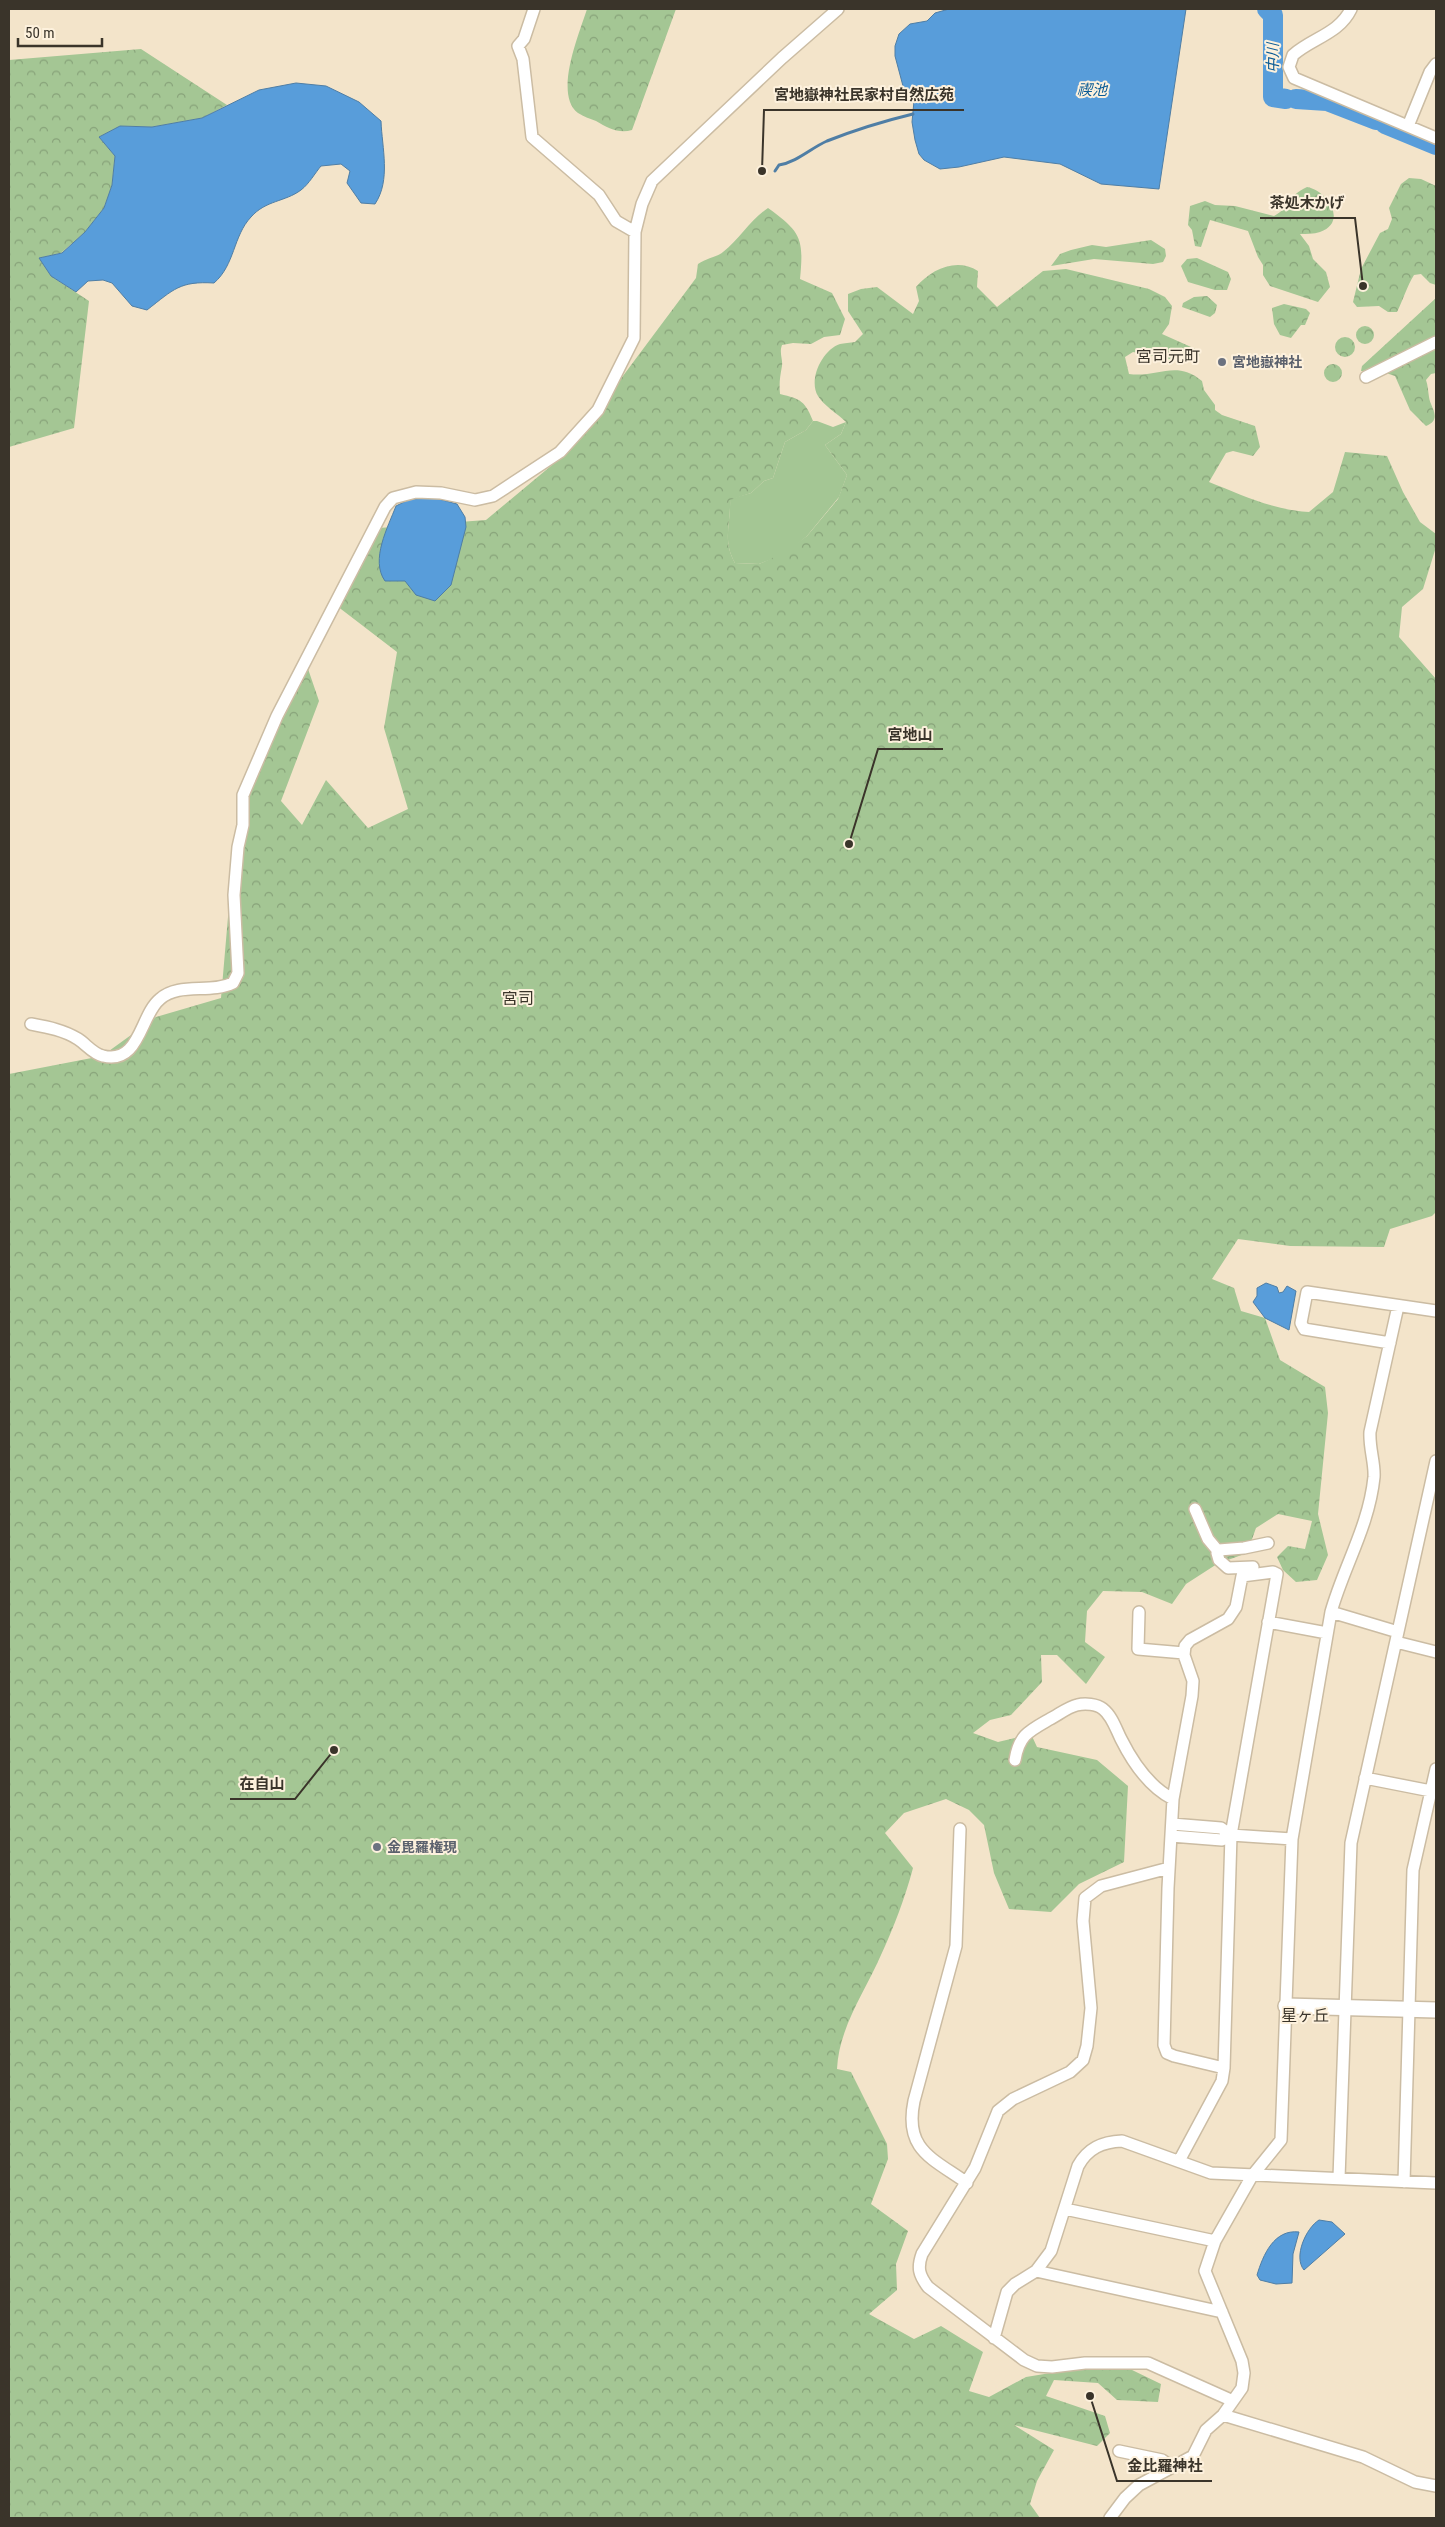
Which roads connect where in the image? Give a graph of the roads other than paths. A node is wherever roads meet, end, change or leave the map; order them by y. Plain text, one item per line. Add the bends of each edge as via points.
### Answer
1 (534, 9) edge
2 (838, 9) edge
3 (1351, 9) edge
4 (1436, 64) edge
5 (1408, 126) junction
6 (1436, 138) edge
7 (635, 232) junction
8 (1436, 342) edge
9 (1366, 377) dead end
10 (31, 1024) dead end
11 (1398, 1306) junction
12 (1436, 1311) edge
13 (1390, 1343) junction
14 (1436, 1461) edge
15 (1195, 1509) dead end
16 (1268, 1543) dead end
17 (1218, 1551) junction
18 (1273, 1572) junction
19 (1139, 1612) dead end
20 (1330, 1612) junction
21 (1268, 1622) junction
22 (1327, 1633) junction
23 (1397, 1637) junction
24 (1436, 1652) edge
25 (1184, 1653) junction
26 (1015, 1760) dead end
27 (1436, 1768) edge
28 (1365, 1778) junction
29 (1434, 1791) edge
30 (1173, 1799) junction
31 (1172, 1824) junction
32 (960, 1829) dead end
33 (1231, 1835) junction
34 (1171, 1836) junction
35 (1292, 1839) junction
36 (1169, 1868) junction
37 (1286, 2006) junction
38 (1344, 2007) junction
39 (1410, 2009) junction
40 (1436, 2010) edge
41 (1224, 2068) junction
42 (1179, 2161) junction
43 (1252, 2176) junction
44 (1339, 2178) junction
45 (967, 2182) junction
46 (1404, 2182) junction
47 (1436, 2183) edge
48 (1065, 2209) junction
49 (1215, 2241) junction
50 (1036, 2272) junction
51 (1222, 2312) junction
52 (994, 2338) junction
53 (1233, 2401) junction
54 (1223, 2415) junction
55 (1119, 2451) dead end
56 (1172, 2467) junction
57 (1436, 2486) edge
58 (1110, 2518) edge

1 - 7 street via 524,39 518,46 523,59 532,137 598,195 616,221
2 - 7 street via 652,181
3 - 5 street via 1340,24 1293,55 1290,73 1299,83
4 - 5 street
5 - 6 street
7 - 10 street via 634,338 598,410 577,435 560,452 493,496 475,500 416,492 393,498 385,507 277,716 243,795 243,825 234,895 238,973 233,983 210,990 184,990 161,998 153,1006 131,1048 121,1055 103,1056 70,1034
8 - 9 street
11 - 12 street
11 - 13 street
11 - 13 street via 1307,1292 1301,1323 1304,1329
13 - 20 street via 1370,1432 1374,1476 1365,1522
14 - 23 street
15 - 17 street via 1208,1539
16 - 17 street
17 - 18 street via 1216,1556 1228,1568 1272,1564
18 - 21 street via 1277,1574
18 - 25 street via 1242,1576 1236,1607 1228,1619 1190,1640
19 - 25 street via 1138,1649
20 - 22 street
20 - 23 street
21 - 22 street
21 - 33 street
22 - 35 street
23 - 24 street
23 - 28 street
25 - 30 street via 1193,1681 1192,1696
26 - 30 street via 1018,1744 1025,1735 1075,1705 1094,1706 1103,1709 1112,1719 1132,1760 1151,1783
27 - 29 street
28 - 29 street
28 - 38 street via 1349,1858
29 - 39 street via 1414,1870
30 - 31 street
31 - 33 street via 1221,1828
31 - 34 street
32 - 45 street via 956,1946 914,2101 911,2128 918,2146 926,2154
33 - 34 street via 1222,1840
33 - 35 street
33 - 41 street
34 - 36 street
35 - 37 street
36 - 41 street via 1164,2045 1174,2056
36 - 45 street via 1101,1886 1085,1898 1083,1921 1090,2008 1083,2060 1070,2072 1013,2099 998,2111
37 - 38 street
37 - 43 street via 1281,2140
38 - 39 street
38 - 44 street
39 - 40 street
39 - 46 street
41 - 42 street via 1222,2081
42 - 43 street via 1211,2173
42 - 48 street via 1122,2141 1096,2146 1085,2154 1078,2166
43 - 44 street
43 - 49 street
44 - 46 street
45 - 52 street via 922,2254 919,2274 928,2287
46 - 47 street
48 - 49 street
48 - 50 street via 1051,2251
49 - 51 street via 1206,2271
50 - 51 street
50 - 52 street via 1007,2292
51 - 53 street via 1244,2373 1242,2388
52 - 53 street via 1037,2366 1148,2363
53 - 54 street
54 - 56 street via 1206,2430 1193,2456
54 - 57 street via 1363,2457 1415,2482
55 - 56 street via 1162,2460
56 - 58 street via 1139,2485

